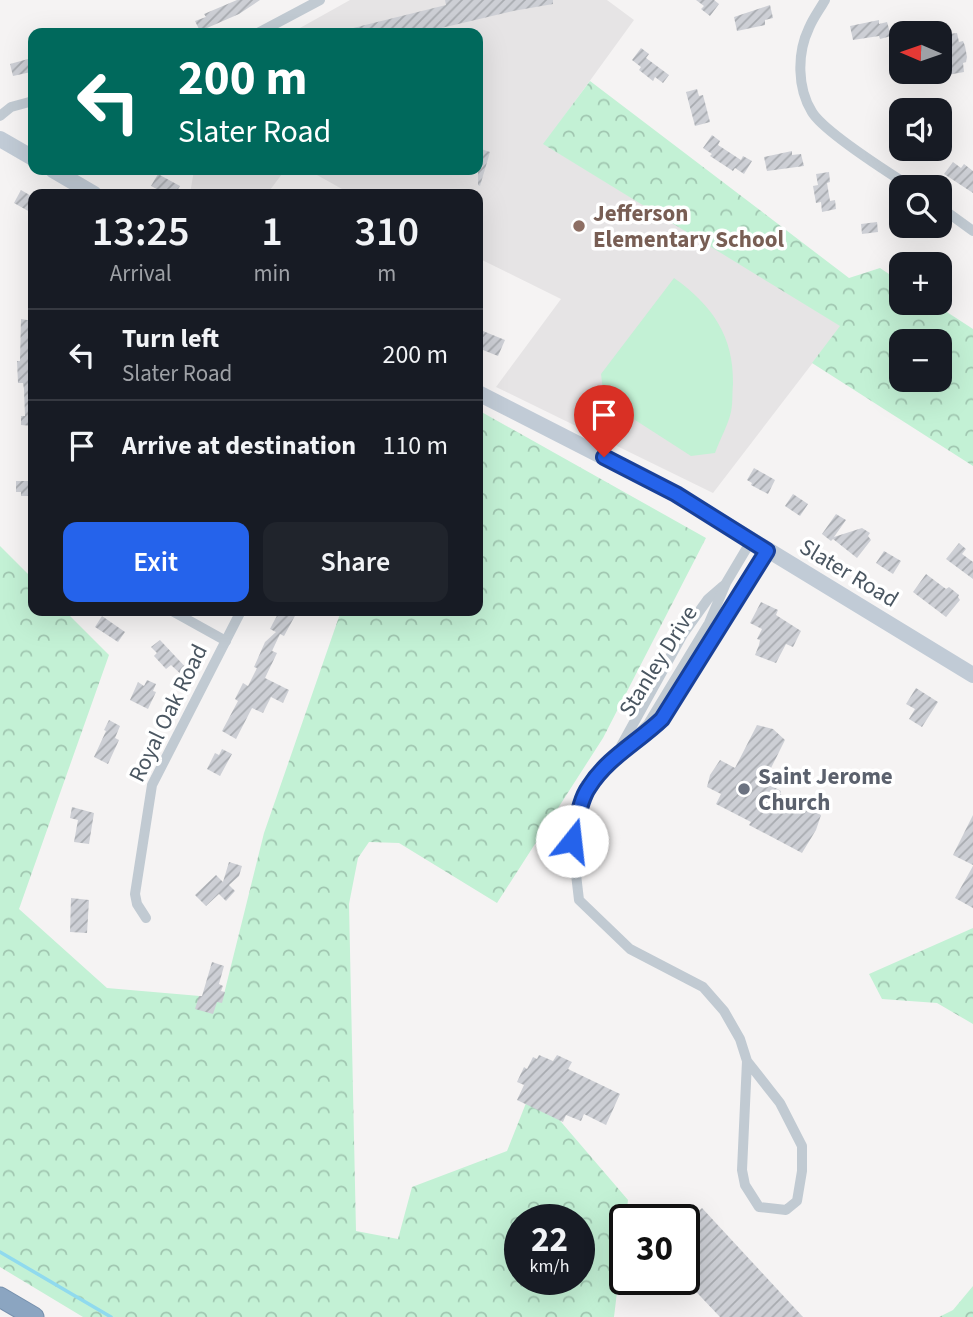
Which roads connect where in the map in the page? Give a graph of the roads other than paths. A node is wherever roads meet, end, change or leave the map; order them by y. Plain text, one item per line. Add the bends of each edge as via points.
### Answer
1 (320, 0) edge
2 (825, 0) edge
3 (267, 28) edge
4 (28, 102) edge
5 (0, 116) edge
6 (0, 139) edge
7 (28, 155) edge
8 (62, 175) edge
9 (893, 175) edge
10 (85, 189) edge
11 (952, 216) edge
12 (973, 231) edge
13 (483, 396) edge
14 (751, 541) junction
15 (767, 551) junction
16 (726, 583) junction
17 (181, 616) edge
18 (238, 616) edge
19 (226, 641) junction
20 (973, 675) edge
21 (617, 754) junction
22 (146, 918) dead end
23 (747, 1061) junction
24 (0, 1297) edge
25 (34, 1317) edge

1 - 3 street
2 - 9 street via 808,29 801,56 803,85 812,113
4 - 5 street
6 - 7 main road
8 - 10 main road
11 - 12 street
13 - 14 main road, Slater Road via 676,494
14 - 15 main road, Slater Road
14 - 16 street, Stanley Drive
15 - 20 main road, Slater Road
15 - 21 street, Stanley Drive via 662,719
16 - 21 street, Stanley Drive via 683,634
16 - 21 street, Stanley Drive via 709,623 648,724
17 - 19 street
18 - 19 street, Royal Oak Road
19 - 22 street, Royal Oak Road via 152,785 135,894
21 - 23 street, Stanley Drive via 587,789 572,841 579,900 630,949 703,987 724,1011
23 - 23 street, Stanley Drive via 745,1185 759,1208 786,1210 797,1200 802,1146 780,1103
24 - 25 highway

